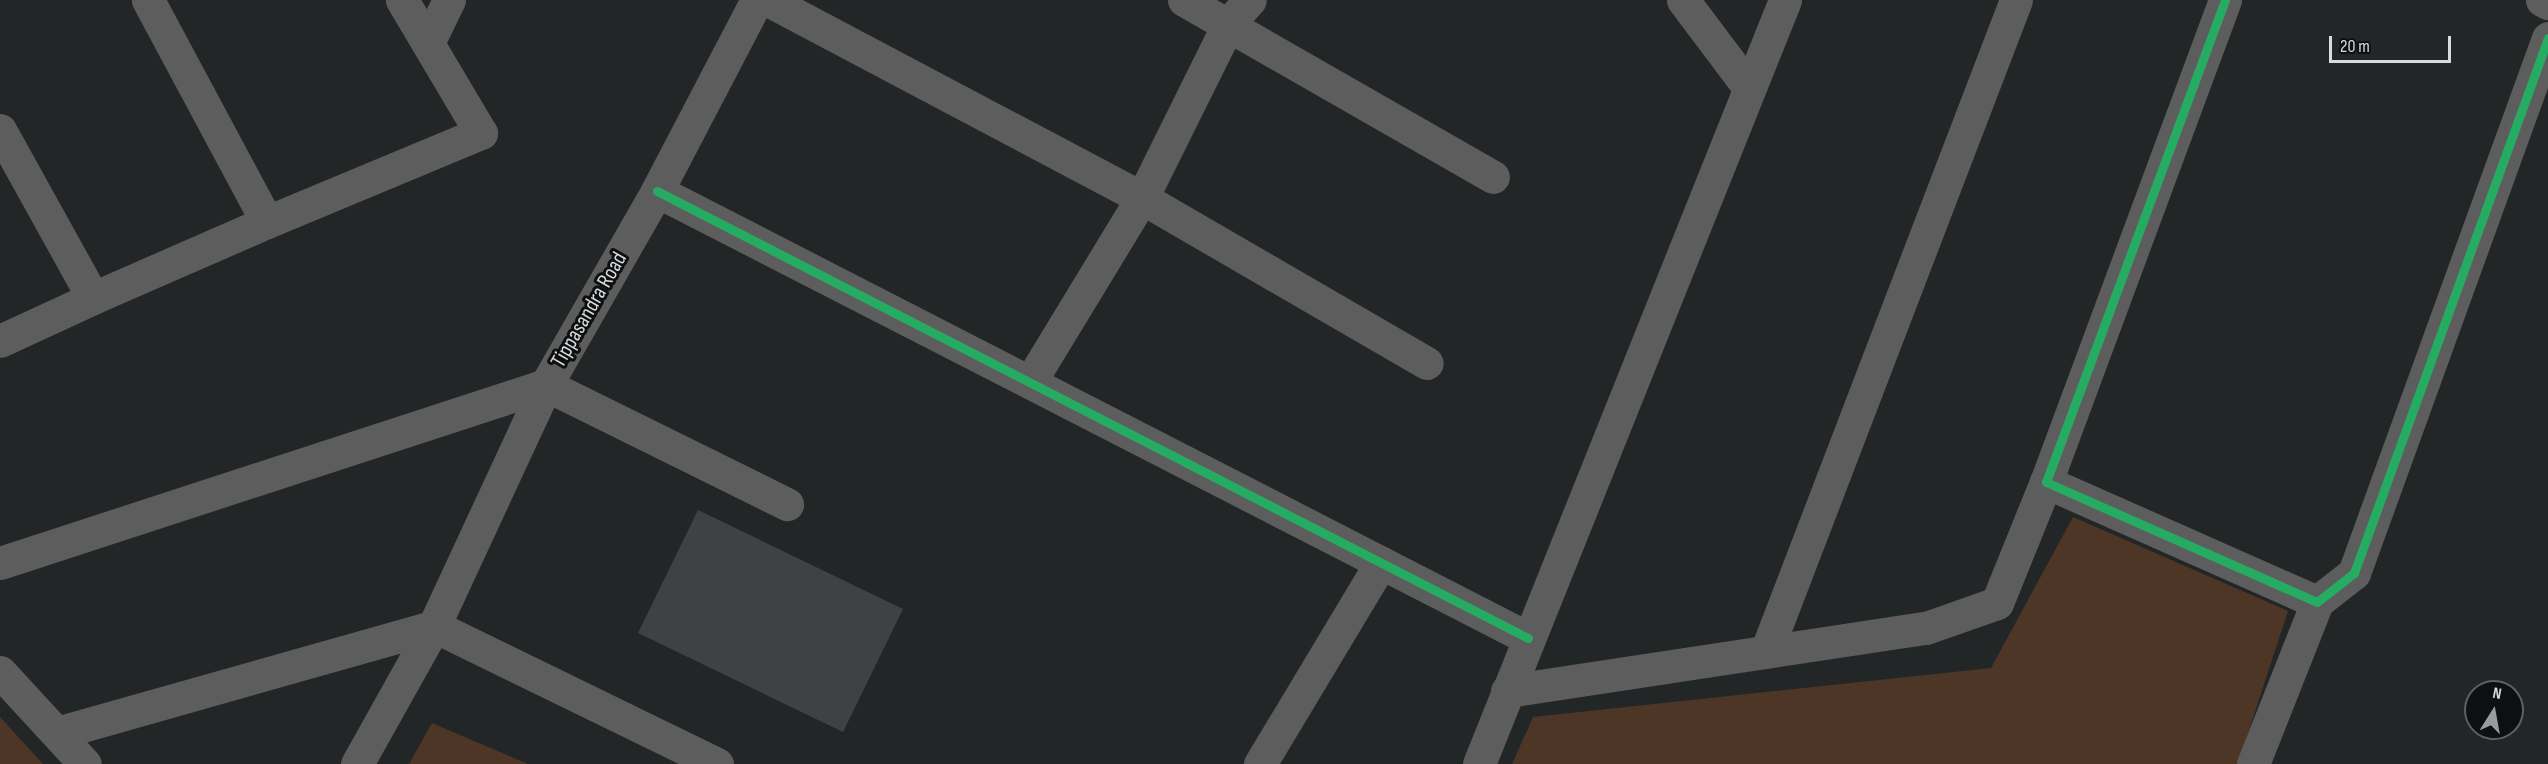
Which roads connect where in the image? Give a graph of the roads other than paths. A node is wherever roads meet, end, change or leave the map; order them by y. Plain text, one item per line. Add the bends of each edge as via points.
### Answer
1 (148, 0) edge
2 (402, 0) edge
3 (449, 0) edge
4 (757, 0) edge
5 (768, 0) edge
6 (1184, 0) edge
7 (1683, 0) edge
8 (1785, 0) edge
9 (2016, 0) edge
10 (2225, 0) edge
11 (2542, 0) edge
12 (2548, 3) edge
13 (1240, 11) edge
14 (2548, 38) edge
15 (428, 43) junction
16 (1749, 88) junction
17 (0, 130) edge
18 (1493, 177) dead end
19 (657, 191) junction
20 (1142, 198) junction
21 (267, 222) junction
22 (93, 298) junction
23 (0, 341) edge
24 (1427, 363) dead end
25 (1030, 382) junction
26 (546, 385) junction
27 (2046, 482) junction
28 (787, 504) dead end
29 (0, 563) edge
30 (1381, 563) junction
31 (2316, 602) junction
32 (434, 626) junction
33 (1528, 638) junction
34 (1766, 652) junction
35 (0, 672) edge
36 (1507, 691) junction
37 (57, 733) junction
38 (85, 764) edge
39 (357, 764) edge
40 (717, 764) edge
41 (1260, 764) edge
42 (1479, 764) edge
43 (2253, 764) edge

1 - 21 street
2 - 15 street
3 - 15 street
4 - 19 street, Tippasandra Road
5 - 20 street
6 - 13 street
7 - 16 street
8 - 16 street
9 - 34 street
10 - 27 street
11 - 12 street
13 - 18 street
13 - 20 street
14 - 31 street via 2354,573
15 - 21 street via 481,133
16 - 33 street
17 - 22 street
19 - 25 street
19 - 26 street, Tippasandra Road
20 - 24 street
20 - 25 street
21 - 22 street
22 - 23 street
25 - 30 street
26 - 28 street
26 - 29 street
26 - 32 street, Tippasandra Road
27 - 31 street
27 - 34 street via 1997,603 1926,628
30 - 33 street
30 - 41 street
31 - 43 street
32 - 37 street
32 - 39 street, Tippasandra Road
32 - 40 street
33 - 36 street
34 - 36 street
35 - 37 main road
36 - 42 street
37 - 38 main road

